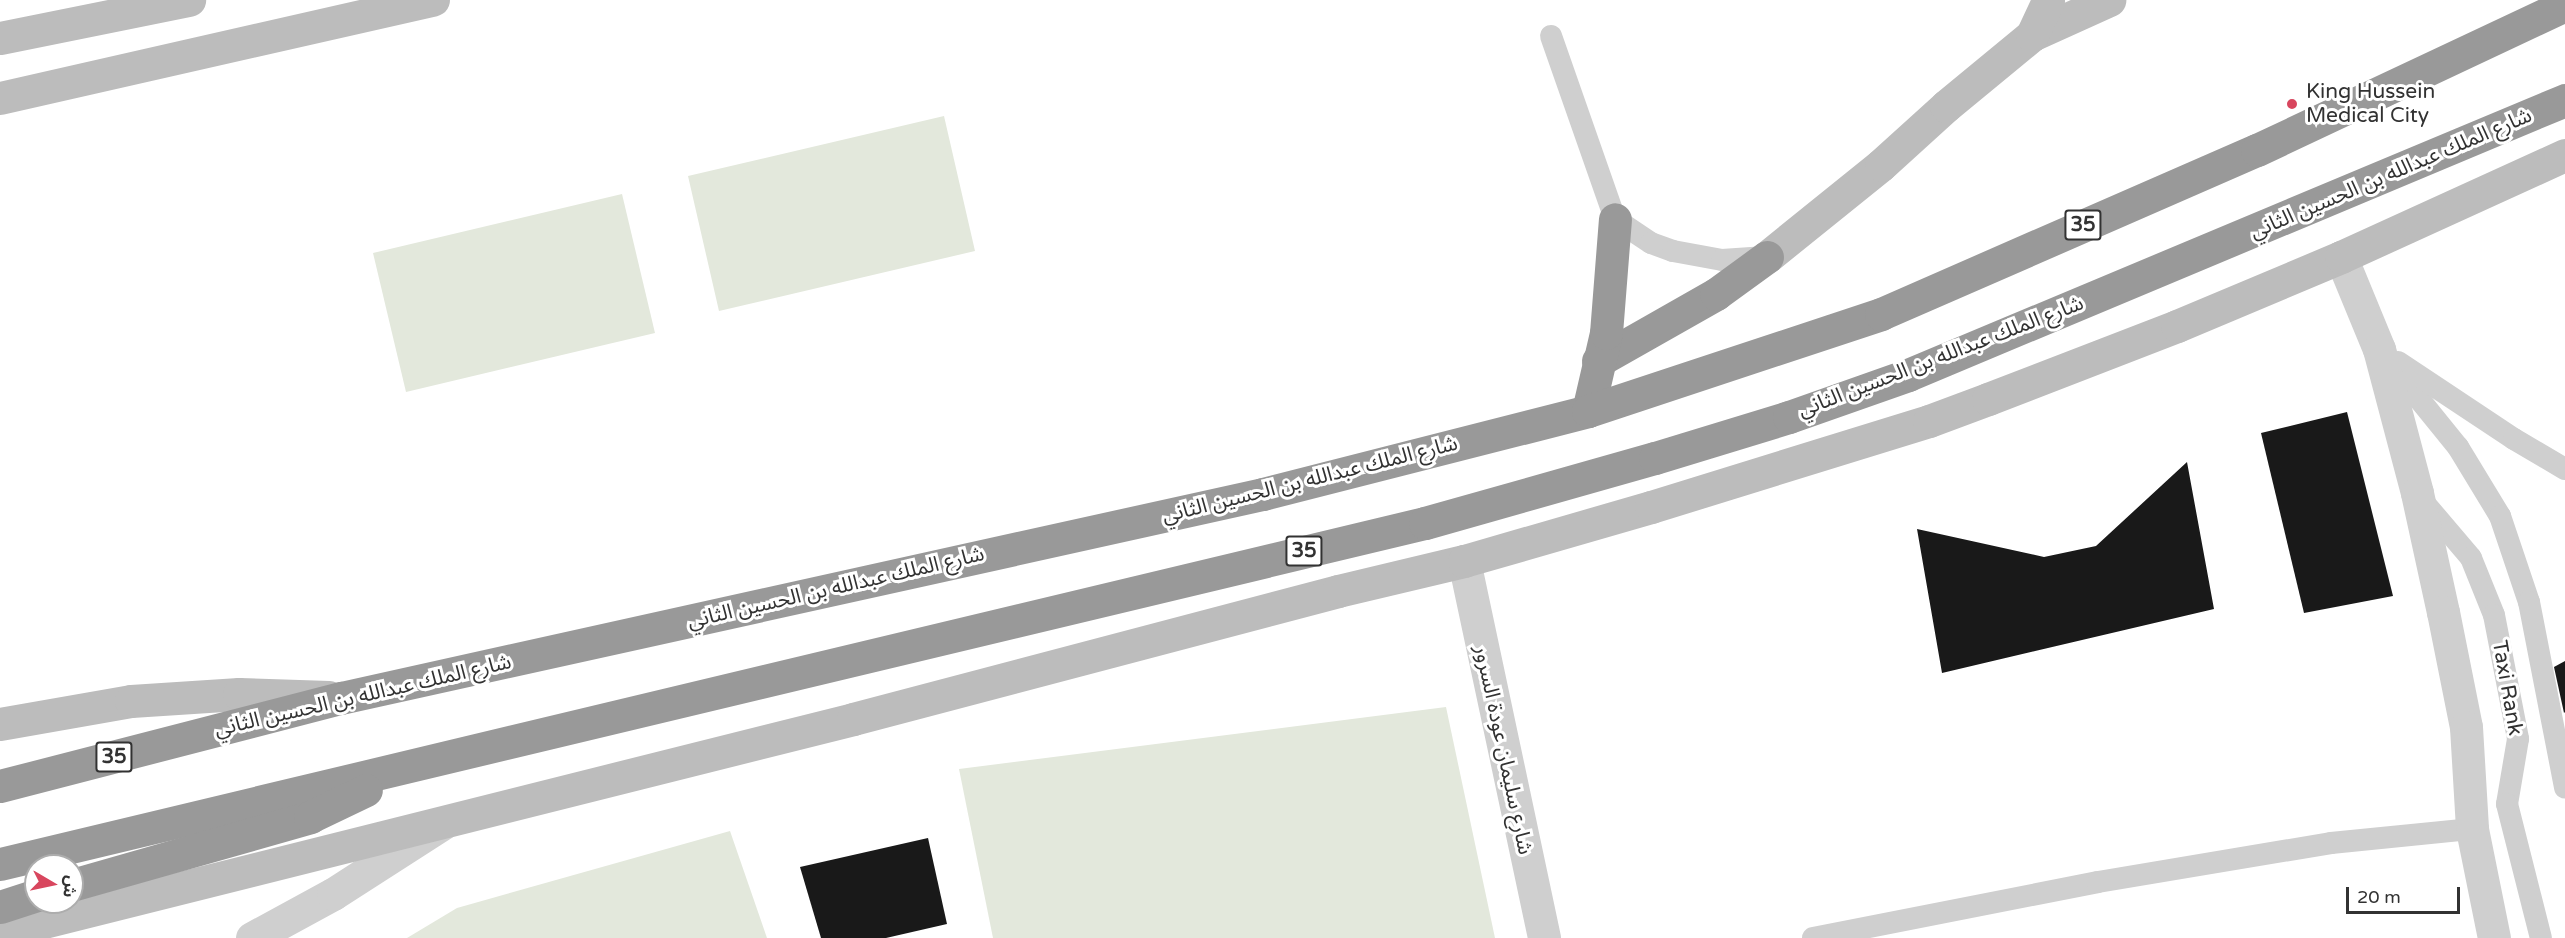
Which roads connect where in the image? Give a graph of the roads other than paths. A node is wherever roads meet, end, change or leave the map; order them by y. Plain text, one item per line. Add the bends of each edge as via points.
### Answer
1 (189, 0) edge
2 (433, 0) edge
3 (2048, 0) edge
4 (2109, 0) edge
5 (2565, 5) edge
6 (2032, 35) junction
7 (1551, 36) dead end
8 (0, 38) edge
9 (0, 98) edge
10 (2565, 100) edge
11 (2565, 155) edge
12 (1615, 219) junction
13 (1767, 257) junction
14 (2342, 257) junction
15 (2379, 349) junction
16 (1598, 361) junction
17 (1588, 411) junction
18 (2565, 469) edge
19 (2416, 493) junction
20 (1464, 561) junction
21 (341, 698) junction
22 (0, 723) edge
23 (396, 769) junction
24 (0, 786) edge
25 (2565, 788) edge
26 (449, 819) junction
27 (2472, 829) junction
28 (0, 864) edge
29 (84, 882) edge
30 (24, 899) edge
31 (0, 907) edge
32 (0, 933) edge
33 (252, 938) edge
34 (1544, 938) edge
35 (1813, 938) edge
36 (2494, 938) edge
37 (2541, 938) edge

1 - 8 street
2 - 9 street
3 - 6 street
4 - 6 street
5 - 17 highway, شارع الملك عبدالله بن الحسين الثاني / 35 via 2257,150 1881,314
6 - 13 street
7 - 12 lane
10 - 23 highway, شارع الملك عبدالله بن الحسين الثاني / 35 via 1908,375 1789,417 1425,523
11 - 14 street
12 - 13 lane via 1651,243 1681,253 1722,260
12 - 16 highway via 1610,309
13 - 16 highway via 1716,294
14 - 15 street
14 - 20 street via 2177,326 1929,421
15 - 18 lane
15 - 19 street
15 - 25 lane via 2458,447 2500,516 2529,602
16 - 17 highway
17 - 21 highway, شارع الملك عبدالله بن الحسين الثاني / 35 via 1263,494
19 - 27 street via 2466,728
19 - 37 lane, Taxi Rank via 2471,558 2494,615 2518,739 2507,804
20 - 26 street
20 - 34 street, شارع سليمان عودة السرور
21 - 22 street via 238,694 143,700
21 - 24 highway, شارع الملك عبدالله بن الحسين الثاني / 35
23 - 28 highway, شارع الملك عبدالله بن الحسين الثاني / 35
23 - 29 highway via 355,798 310,817
26 - 32 street
26 - 33 street via 333,894
27 - 35 lane via 2331,843 2086,884
27 - 36 street
30 - 31 highway

